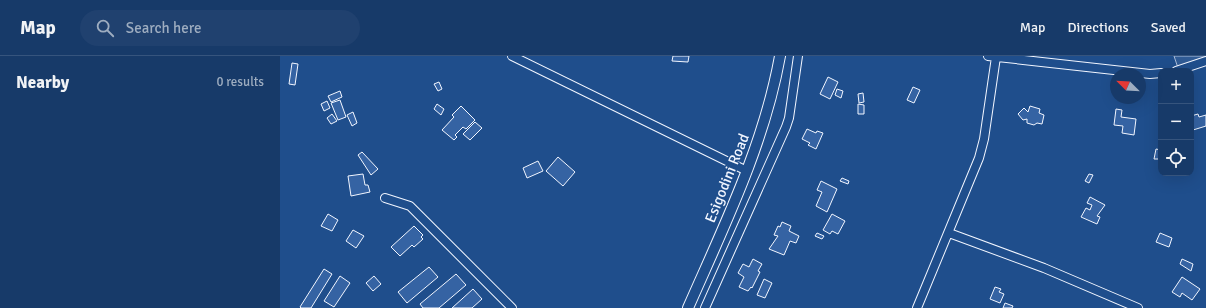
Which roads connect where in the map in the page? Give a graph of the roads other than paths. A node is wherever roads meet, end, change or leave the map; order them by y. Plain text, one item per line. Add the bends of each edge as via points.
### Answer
1 (512, 56) edge
2 (780, 56) edge
3 (798, 56) edge
4 (992, 56) edge
5 (1206, 61) edge
6 (1185, 68) edge
7 (1158, 73) edge
8 (747, 171) junction
9 (385, 198) dead end
10 (949, 233) junction
11 (1127, 306) edge
12 (512, 308) edge
13 (688, 308) edge
14 (705, 308) edge
15 (917, 308) edge
16 (1138, 308) edge

1 - 8 street
2 - 8 main road, Esigodini Road via 768,110
3 - 14 street via 786,127
4 - 7 street
4 - 10 street via 982,149
5 - 6 street
8 - 13 main road, Esigodini Road
9 - 12 street via 410,206
10 - 11 street via 1044,268
10 - 15 street
11 - 16 street

